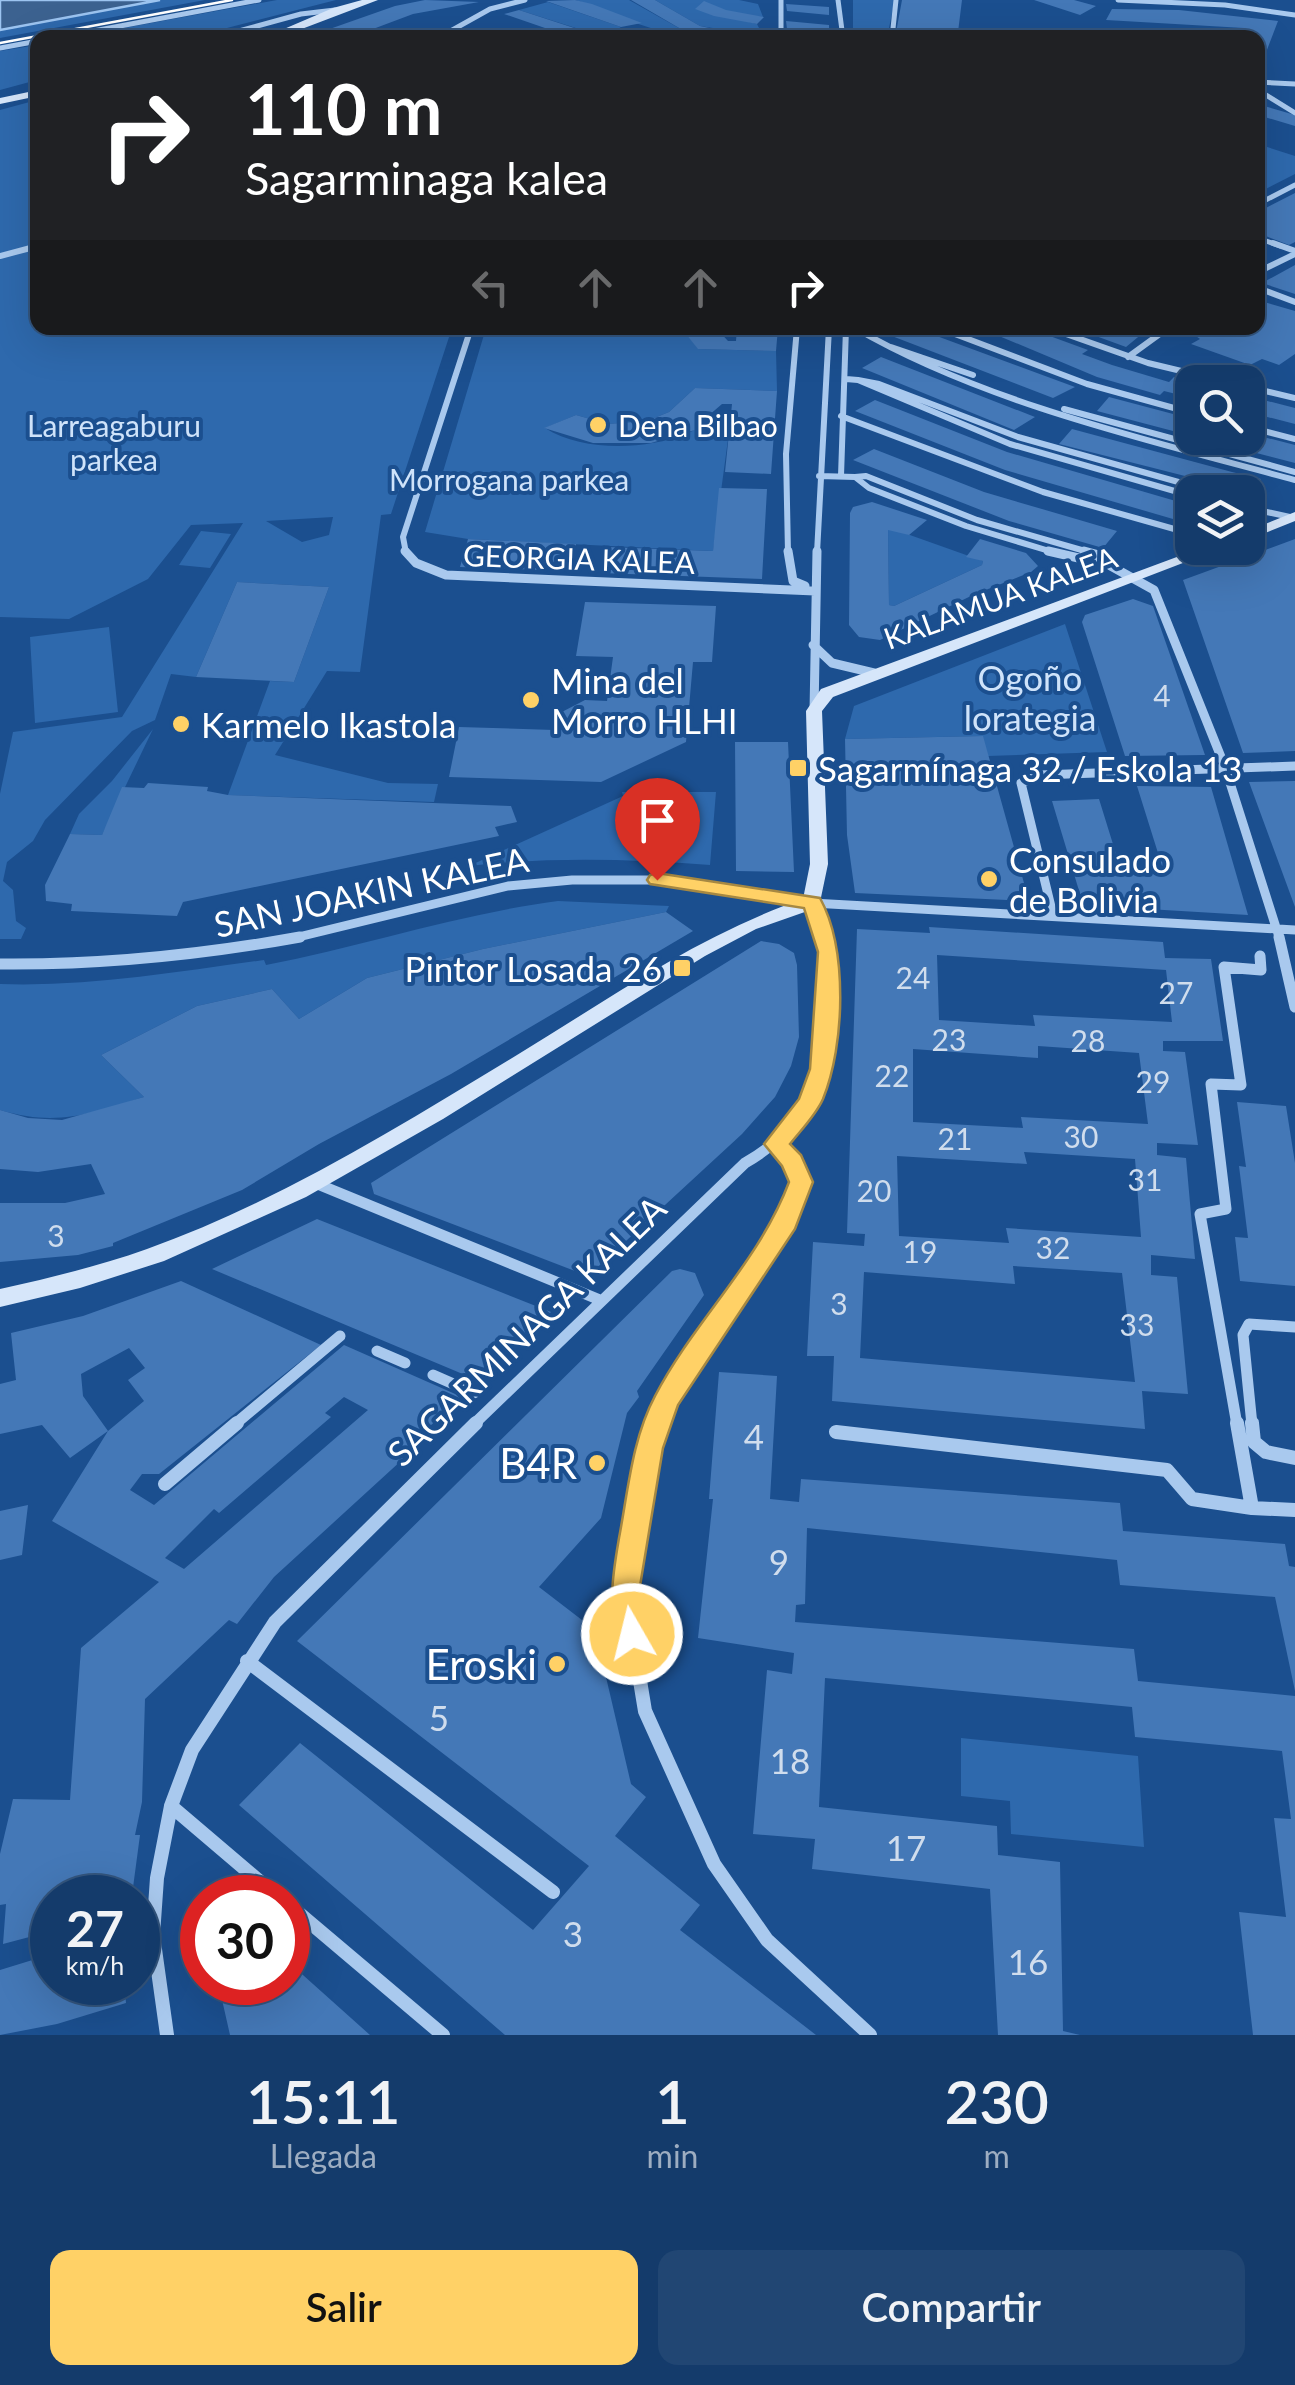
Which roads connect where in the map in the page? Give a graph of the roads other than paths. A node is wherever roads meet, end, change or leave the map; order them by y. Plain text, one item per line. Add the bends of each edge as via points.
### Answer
1 (258, 0) edge
2 (373, 0) edge
3 (525, 0) edge
4 (782, 0) edge
5 (838, 0) edge
6 (896, 0) edge
7 (1118, 0) edge
8 (336, 10) junction
9 (1295, 15) edge
10 (99, 30) edge
11 (242, 30) edge
12 (288, 30) edge
13 (453, 30) edge
14 (781, 30) edge
15 (842, 30) edge
16 (893, 30) edge
17 (30, 42) edge
18 (0, 48) edge
19 (1265, 82) edge
20 (1295, 84) edge
21 (30, 94) edge
22 (1265, 94) edge
23 (0, 101) edge
24 (1295, 113) edge
25 (1295, 186) edge
26 (1265, 201) edge
27 (1265, 241) edge
28 (30, 248) edge
29 (1295, 252) edge
30 (0, 256) edge
31 (1265, 268) edge
32 (1265, 291) edge
33 (1295, 302) edge
34 (469, 335) edge
35 (796, 335) edge
36 (829, 335) edge
37 (846, 335) edge
38 (868, 335) edge
39 (958, 335) edge
40 (1069, 335) edge
41 (1158, 335) edge
42 (890, 347) junction
43 (1128, 356) junction
44 (1175, 368) edge
45 (846, 379) junction
46 (858, 380) junction
47 (1265, 391) edge
48 (1295, 398) edge
49 (1175, 408) edge
50 (841, 416) junction
51 (1265, 432) edge
52 (1295, 440) edge
53 (1295, 472) edge
54 (819, 476) junction
55 (842, 476) junction
56 (1295, 480) edge
57 (1175, 481) edge
58 (1175, 491) edge
59 (1265, 511) edge
60 (1294, 517) edge
61 (1175, 529) edge
62 (1265, 529) edge
63 (1175, 562) edge
64 (1132, 577) junction
65 (815, 590) junction
66 (813, 644) junction
67 (874, 673) junction
68 (814, 711) junction
69 (1295, 766) edge
70 (1225, 767) junction
71 (812, 903) junction
72 (1053, 915) junction
73 (1280, 929) junction
74 (1295, 930) edge
75 (1260, 956) dead end
76 (0, 964) edge
77 (1295, 1007) edge
78 (776, 1144) junction
79 (316, 1183) junction
80 (0, 1298) edge
81 (600, 1300) junction
82 (1295, 1326) edge
83 (340, 1336) dead end
84 (377, 1351) dead end
85 (404, 1362) dead end
86 (434, 1376) dead end
87 (474, 1393) dead end
88 (836, 1432) dead end
89 (1295, 1458) edge
90 (165, 1484) dead end
91 (1252, 1508) junction
92 (1295, 1510) edge
93 (247, 1661) junction
94 (171, 1806) junction
95 (252, 1875) edge
96 (553, 1892) dead end
97 (310, 1923) edge
98 (168, 2035) edge
99 (443, 2035) edge
100 (870, 2035) edge

1 - 10 street
2 - 8 street
3 - 13 street
4 - 14 street
5 - 15 street
6 - 16 street
7 - 9 street
8 - 11 street
8 - 12 street
17 - 18 street
19 - 20 street
21 - 23 street
22 - 24 street
25 - 26 street
27 - 29 street
28 - 30 street
29 - 31 street
32 - 33 street
34 - 65 street, GEORGIA KALEA via 403,537 402,550 413,563 446,575
35 - 65 street via 788,553 793,581
36 - 54 street, SAGARMINAGA KALEA
37 - 45 street
38 - 42 street
39 - 49 street via 1087,384
40 - 43 street
41 - 43 street
42 - 53 street via 1052,405
42 - 56 street via 1097,427
43 - 44 street
45 - 46 street
45 - 50 street
46 - 57 street via 1041,444
46 - 58 street via 1010,444
47 - 48 street
50 - 55 street
50 - 61 street via 1042,492
51 - 52 street
54 - 55 street
54 - 65 street, SAGARMINAGA KALEA
55 - 64 street via 966,526
59 - 60 street
60 - 62 street
63 - 64 street, KALAMUA KALEA
64 - 67 street, KALAMUA KALEA
64 - 70 street via 1154,590
65 - 66 street, SAGARMINAGA KALEA
66 - 67 street via 839,667
66 - 68 street, SAGARMINAGA KALEA
67 - 68 street, KALAMUA KALEA via 826,693
68 - 71 street, SAGARMINAGA KALEA via 819,864
69 - 70 street
70 - 72 street via 1040,775 1021,782
70 - 73 street
71 - 72 street, SAN JOAKIN KALEA
71 - 76 street, SAN JOAKIN KALEA via 657,880 572,880 508,886 211,954 88,965
71 - 78 street, SAGARMINAGA KALEA via 828,952 821,1069 810,1102
71 - 79 street via 742,928
72 - 73 street, SAN JOAKIN KALEA
73 - 74 street, SAN JOAKIN KALEA
73 - 77 street
75 - 91 street via 1262,970 1224,967 1241,1086 1211,1084 1226,1209 1200,1214
78 - 81 street, SAGARMINAGA KALEA via 745,1163
78 - 100 street via 801,1182 786,1222 666,1401 649,1448 626,1596 645,1712 714,1864 767,1940
79 - 80 street via 181,1248 73,1284
79 - 81 street
81 - 93 street, SAGARMINAGA KALEA via 275,1622
82 - 89 street via 1248,1324 1244,1334 1254,1442
83 - 90 street
84 - 85 street
86 - 87 street
88 - 91 street via 1167,1470 1192,1499
91 - 92 street
93 - 94 street, SAGARMINAGA KALEA via 192,1750
93 - 96 street
94 - 95 street
94 - 98 street, SAGARMINAGA KALEA via 159,1853 153,1936
97 - 99 street

